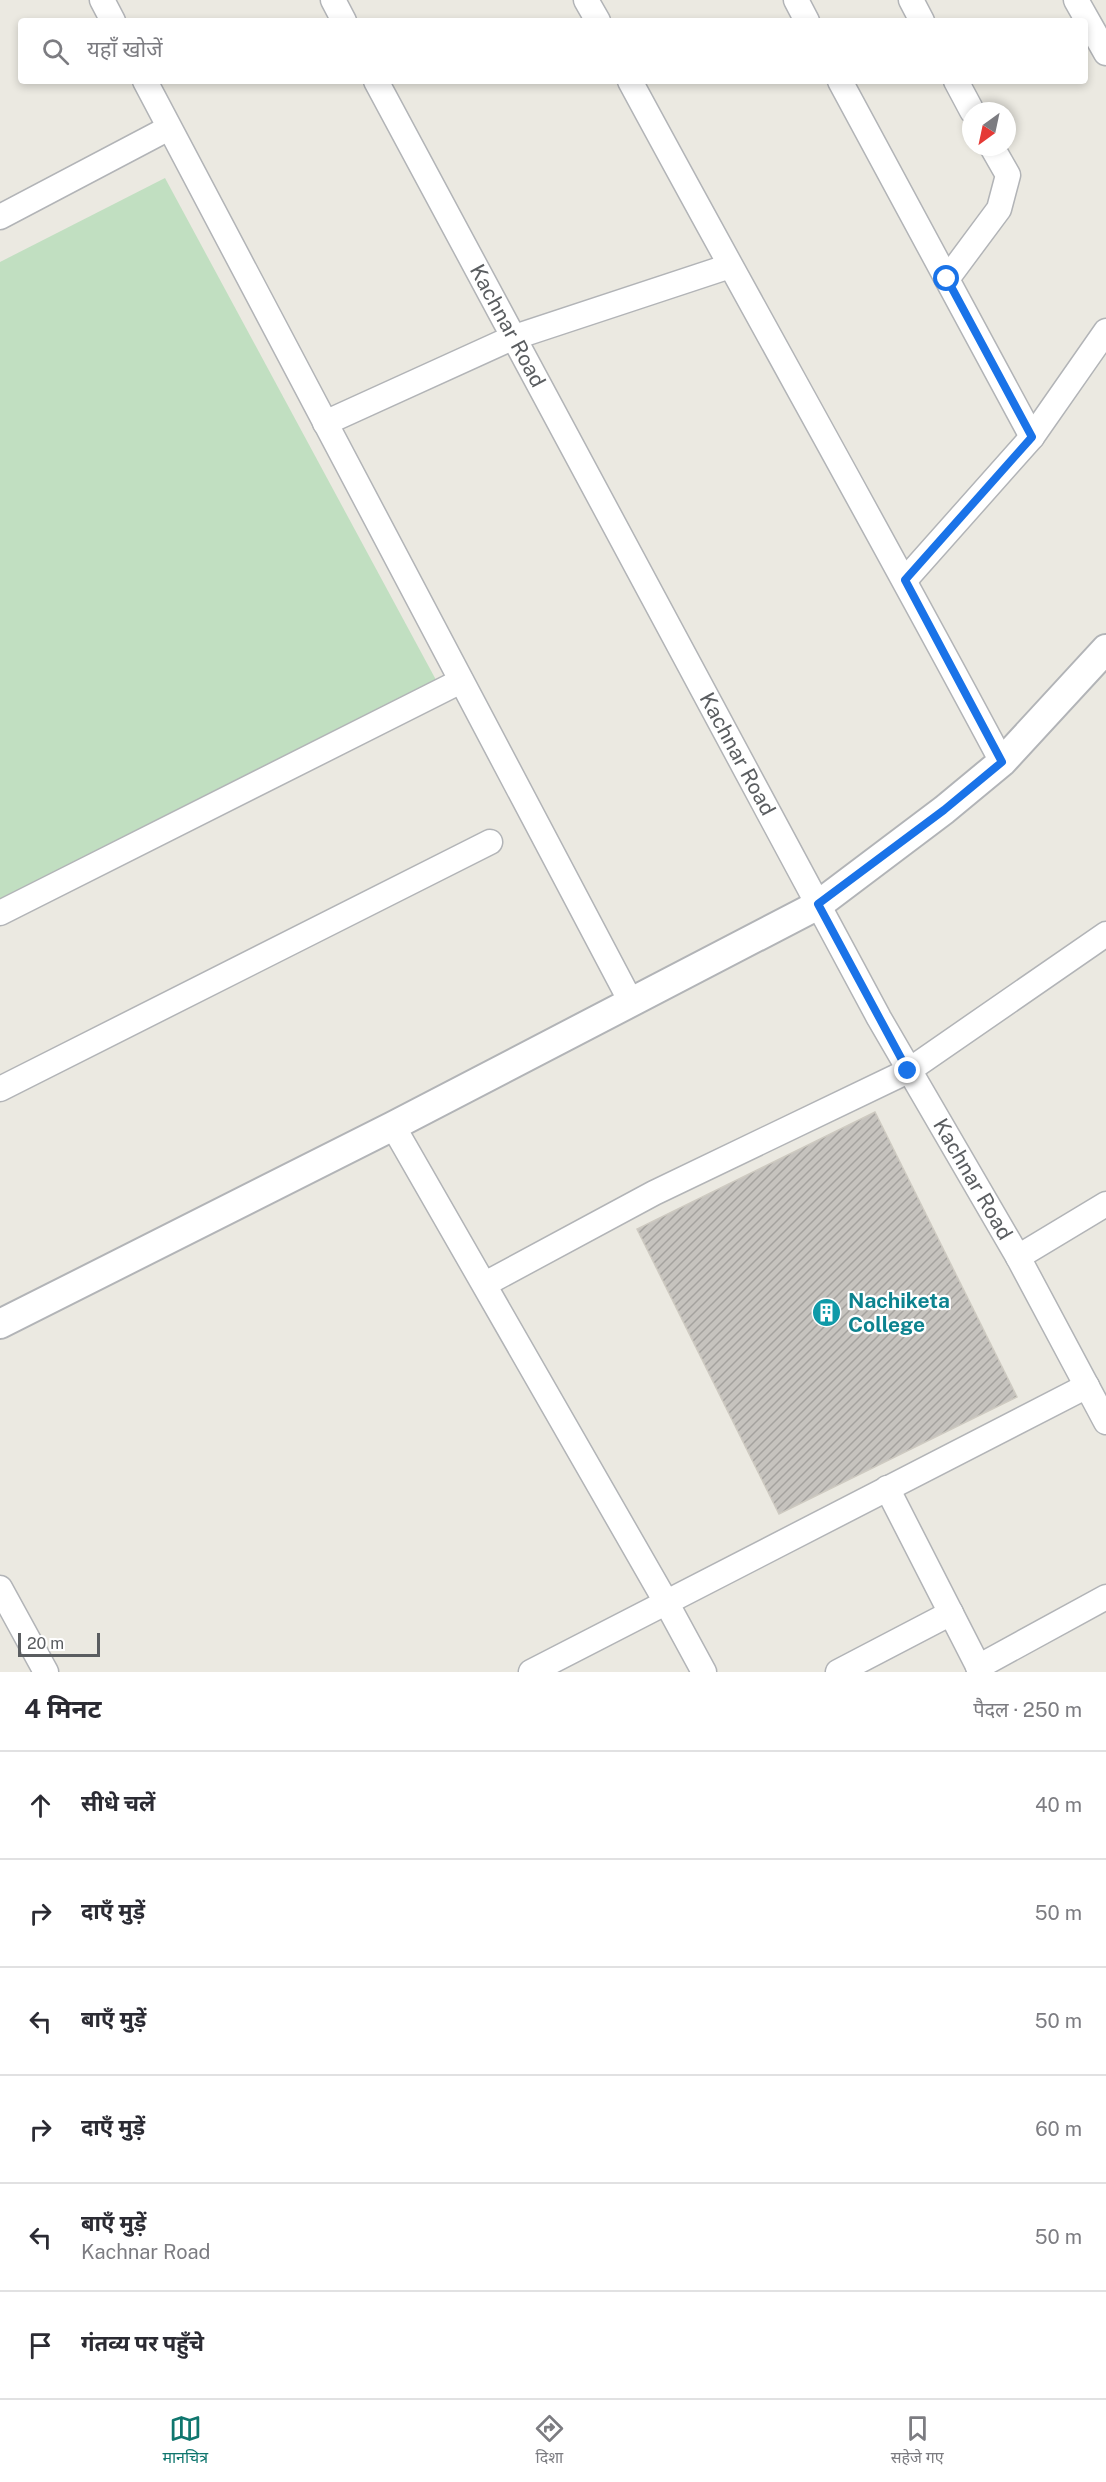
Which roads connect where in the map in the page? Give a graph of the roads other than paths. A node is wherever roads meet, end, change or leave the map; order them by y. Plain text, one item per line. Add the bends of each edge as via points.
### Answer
1 (102, 0) edge
2 (333, 0) edge
3 (586, 0) edge
4 (796, 0) edge
5 (911, 0) edge
6 (1076, 0) edge
7 (111, 18) edge
8 (342, 18) edge
9 (596, 18) edge
10 (805, 18) edge
11 (920, 18) edge
12 (1086, 18) edge
13 (1088, 21) edge
14 (1106, 53) edge
15 (147, 84) edge
16 (378, 84) edge
17 (632, 84) edge
18 (842, 84) edge
19 (958, 84) edge
20 (967, 102) edge
21 (170, 128) junction
22 (997, 156) edge
23 (0, 217) edge
24 (730, 266) junction
25 (947, 279) junction
26 (1106, 331) edge
27 (512, 338) junction
28 (325, 423) junction
29 (1032, 437) junction
30 (905, 580) junction
31 (1106, 649) edge
32 (461, 681) junction
33 (1002, 762) junction
34 (490, 842) dead end
35 (818, 904) junction
36 (0, 913) edge
37 (1106, 934) edge
38 (632, 1002) junction
39 (908, 1071) junction
40 (0, 1089) edge
41 (393, 1126) junction
42 (1106, 1204) edge
43 (1018, 1257) junction
44 (485, 1284) junction
45 (0, 1324) edge
46 (1087, 1386) junction
47 (1106, 1422) edge
48 (887, 1488) junction
49 (0, 1588) edge
50 (1106, 1597) edge
51 (666, 1602) junction
52 (951, 1613) junction
53 (979, 1669) edge
54 (46, 1672) edge
55 (531, 1672) edge
56 (704, 1672) edge
57 (838, 1672) edge

1 - 7 street
2 - 8 street
3 - 9 street
4 - 10 street
5 - 11 street
6 - 12 street
13 - 14 street
15 - 21 street
16 - 27 street, Kachnar Road
17 - 24 street
18 - 25 street
19 - 20 street
21 - 23 street
21 - 28 street
22 - 25 street via 1008,176 999,209
24 - 27 street
24 - 30 street
25 - 29 street
26 - 29 street
27 - 28 street
27 - 35 street, Kachnar Road
28 - 32 street
29 - 30 street
30 - 33 street
31 - 33 street
32 - 36 street
32 - 38 street
33 - 35 street
34 - 40 street
35 - 38 street
35 - 39 street, Kachnar Road
37 - 39 street
38 - 41 street
39 - 43 street, Kachnar Road
39 - 44 street via 654,1193
41 - 44 street
41 - 45 street
42 - 43 street
43 - 46 street, Kachnar Road
44 - 51 street
46 - 47 street, Kachnar Road
46 - 48 street
48 - 51 street
48 - 52 street
49 - 54 street
50 - 53 street
51 - 55 street
51 - 56 street
52 - 53 street
52 - 57 street

